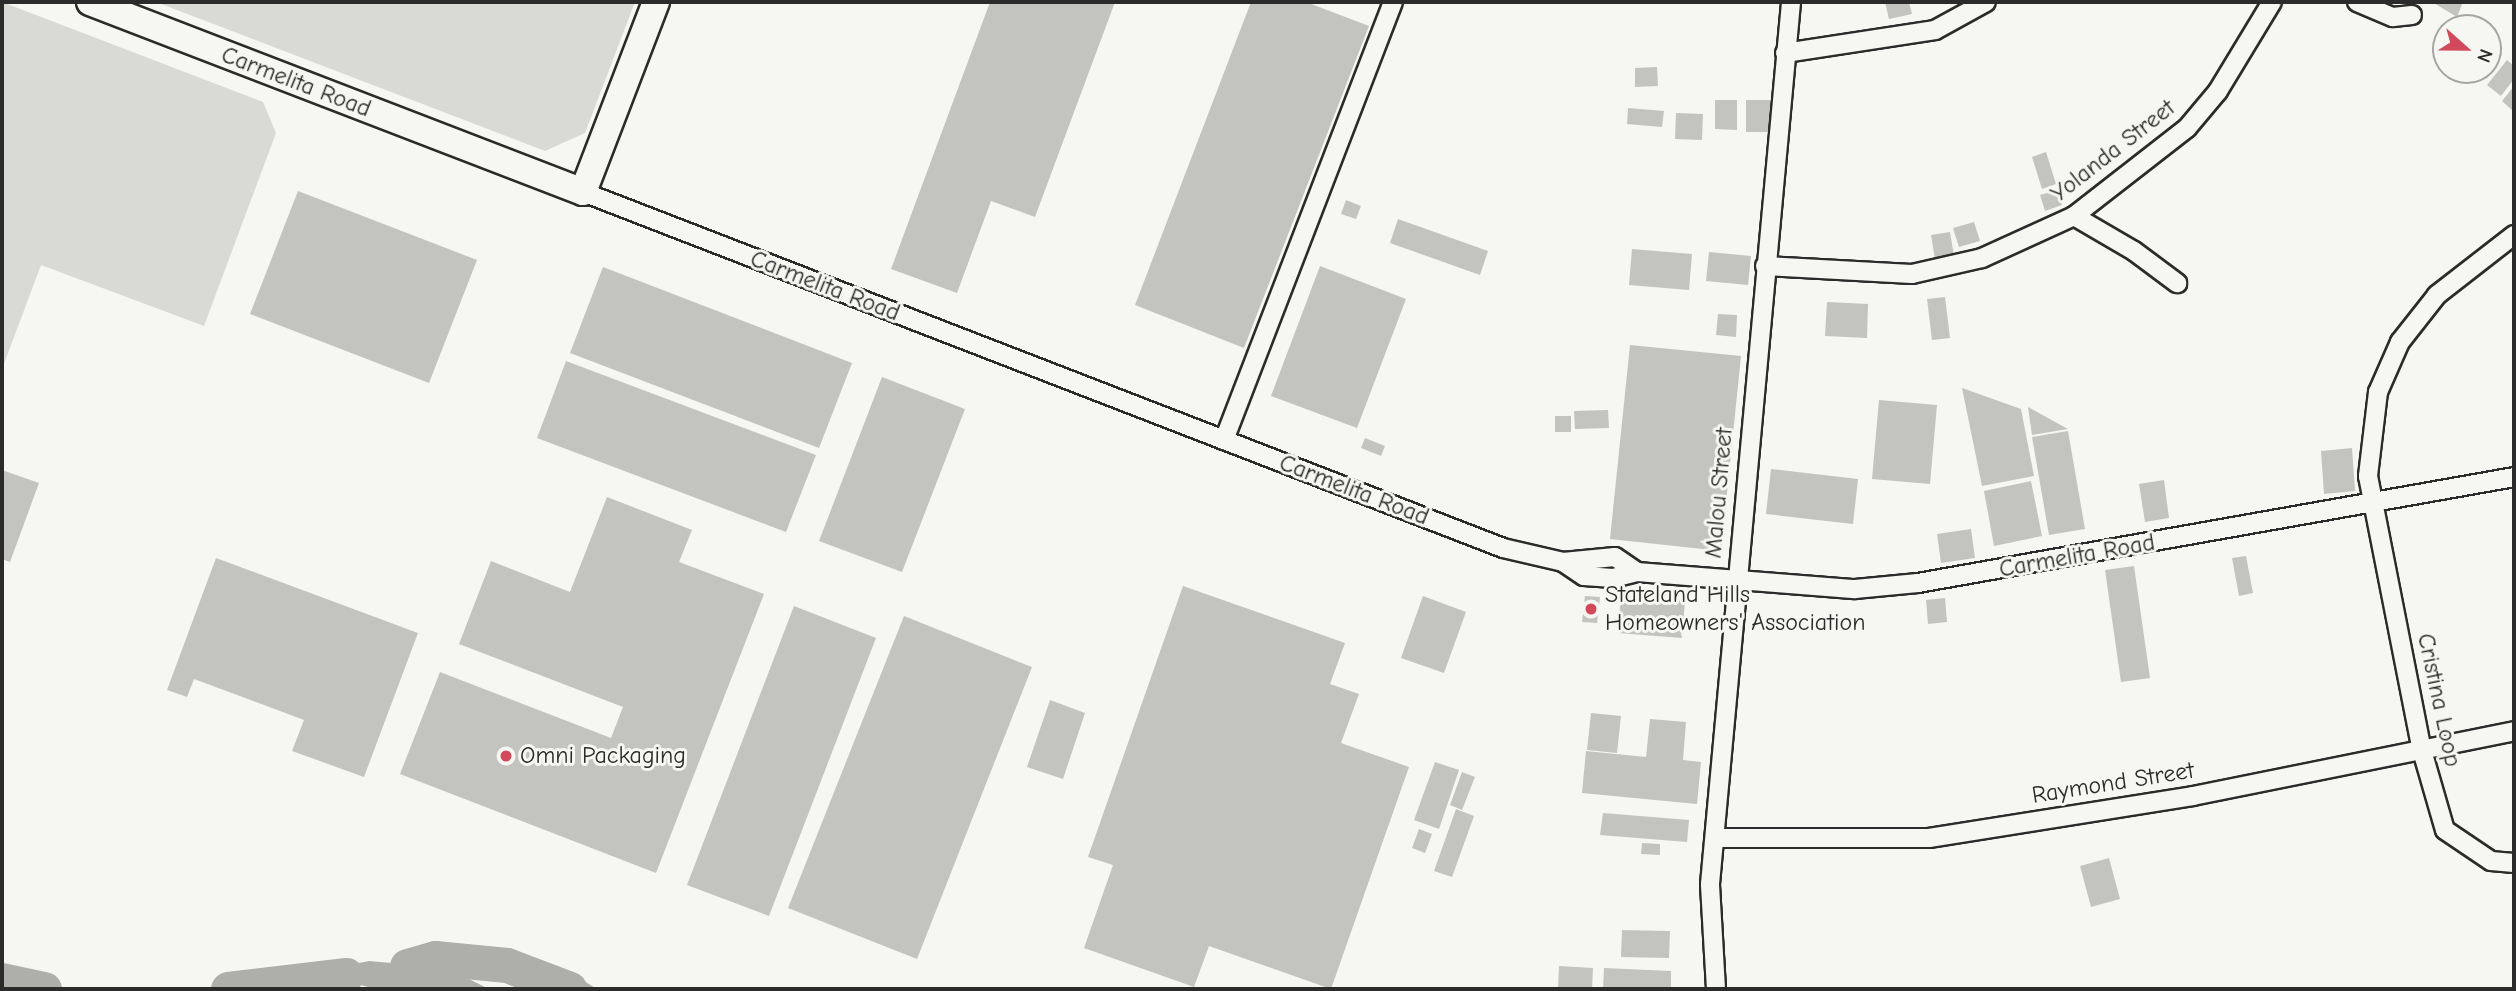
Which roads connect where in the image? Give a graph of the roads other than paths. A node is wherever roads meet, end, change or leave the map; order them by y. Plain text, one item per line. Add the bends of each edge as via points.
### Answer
1 (90, 2) edge
2 (656, 2) edge
3 (1393, 2) edge
4 (1791, 2) edge
5 (1986, 2) edge
6 (2272, 2) edge
7 (2357, 2) edge
8 (2412, 15) dead end
9 (1785, 53) junction
10 (583, 192) junction
11 (2074, 216) junction
12 (2514, 235) edge
13 (1765, 266) junction
14 (2177, 283) dead end
15 (1224, 440) junction
16 (2514, 477) edge
17 (2372, 502) junction
18 (1735, 583) junction
19 (2514, 731) edge
20 (2421, 747) junction
21 (1715, 838) junction
22 (2514, 863) edge
23 (1716, 989) edge

1 - 10 street, Carmelita Road
2 - 10 street
3 - 15 street
4 - 9 street, Malou Street
5 - 9 street via 1935,30
6 - 11 street, Yolanda Street via 2218,91 2187,128
7 - 8 street via 2393,18
9 - 13 street, Malou Street
10 - 15 street, Carmelita Road
11 - 13 street, Yolanda Street via 1982,258 1912,274
11 - 14 street
12 - 17 street, Cristina Loop via 2437,295 2400,342 2378,392 2368,448
13 - 18 street, Malou Street
15 - 18 street, Carmelita Road via 1503,548 1563,562 1584,576 1613,578 1637,572
16 - 17 street, Carmelita Road
17 - 18 street, Carmelita Road via 1918,583 1855,589
17 - 20 street, Cristina Loop
18 - 21 street, Malou Street
19 - 20 street, Raymond Street
20 - 21 street, Raymond Street via 2193,796 1929,838
20 - 22 street, Cristina Loop via 2445,830 2491,861
21 - 23 street, Malou Street via 1710,884

